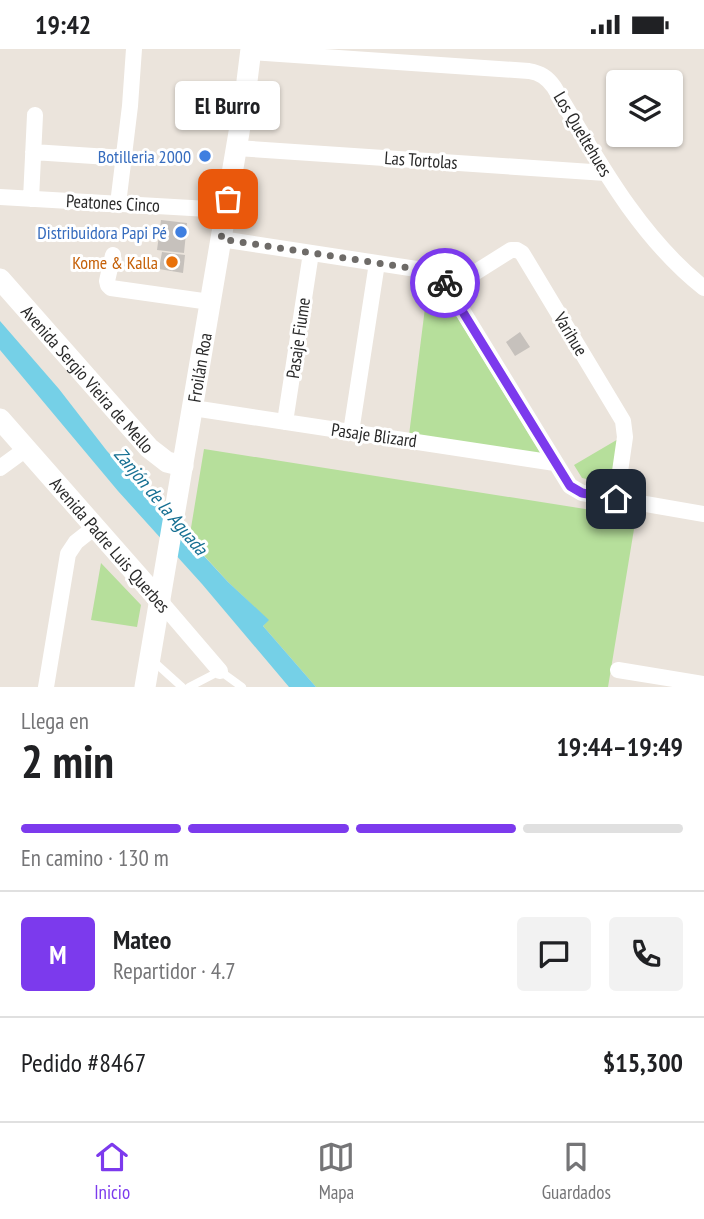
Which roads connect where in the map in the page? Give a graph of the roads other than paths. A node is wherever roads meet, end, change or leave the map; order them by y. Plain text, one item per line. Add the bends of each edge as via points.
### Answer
1 (134, 49) edge
2 (251, 50) edge
3 (35, 115) dead end
4 (236, 148) junction
5 (33, 152) junction
6 (124, 159) junction
7 (606, 173) junction
8 (0, 197) edge
9 (31, 199) junction
10 (118, 204) junction
11 (226, 209) junction
12 (221, 239) junction
13 (310, 253) junction
14 (113, 255) dead end
15 (377, 263) junction
16 (0, 279) edge
17 (704, 288) edge
18 (449, 289) junction
19 (210, 302) junction
20 (193, 408) junction
21 (0, 419) edge
22 (285, 422) junction
23 (351, 432) junction
24 (26, 449) junction
25 (555, 463) junction
26 (183, 466) junction
27 (0, 468) edge
28 (616, 499) junction
29 (704, 514) edge
30 (95, 527) junction
31 (160, 601) junction
32 (150, 658) junction
33 (618, 670) dead end
34 (220, 671) junction
35 (704, 684) edge
36 (46, 687) edge
37 (145, 687) edge
38 (183, 687) edge
39 (189, 687) edge
40 (242, 687) edge

1 - 6 street
2 - 4 main road, Froilán Roa
2 - 7 street, Los Queltehues via 537,73 550,81
3 - 5 street
4 - 7 street, Las Tortolas
4 - 11 main road, Froilán Roa
5 - 6 street
5 - 9 street
6 - 10 street
7 - 17 street, Los Queltehues via 653,237
8 - 9 street, Peatones Cinco
9 - 10 street, Peatones Cinco
10 - 11 street, Peatones Cinco
11 - 12 main road, Froilán Roa
12 - 13 street
12 - 19 main road, Froilán Roa
13 - 15 street
13 - 22 street, Pasaje Fiume
14 - 19 street via 107,281 111,288
15 - 18 street via 431,272
15 - 23 street
16 - 26 main road, Avenida Sergio Vieira de Mello via 149,448 167,462
18 - 25 street
18 - 28 street, Varihue via 511,250 522,253 623,421
19 - 20 main road, Froilán Roa
20 - 22 street, Pasaje Blizard
20 - 26 main road, Froilán Roa
21 - 24 main road, Avenida Padre Luis Querbes
22 - 23 street, Pasaje Blizard
23 - 25 street, Pasaje Blizard
24 - 27 street
24 - 30 main road, Avenida Padre Luis Querbes
25 - 28 street via 575,490
26 - 31 main road, Froilán Roa
28 - 29 street
30 - 31 main road, Avenida Padre Luis Querbes
30 - 36 street via 68,554
31 - 32 main road, Froilán Roa
31 - 34 street, Avenida Padre Luis Querbes
32 - 37 main road, Froilán Roa
32 - 38 lane
33 - 35 street
34 - 39 lane
34 - 40 lane

